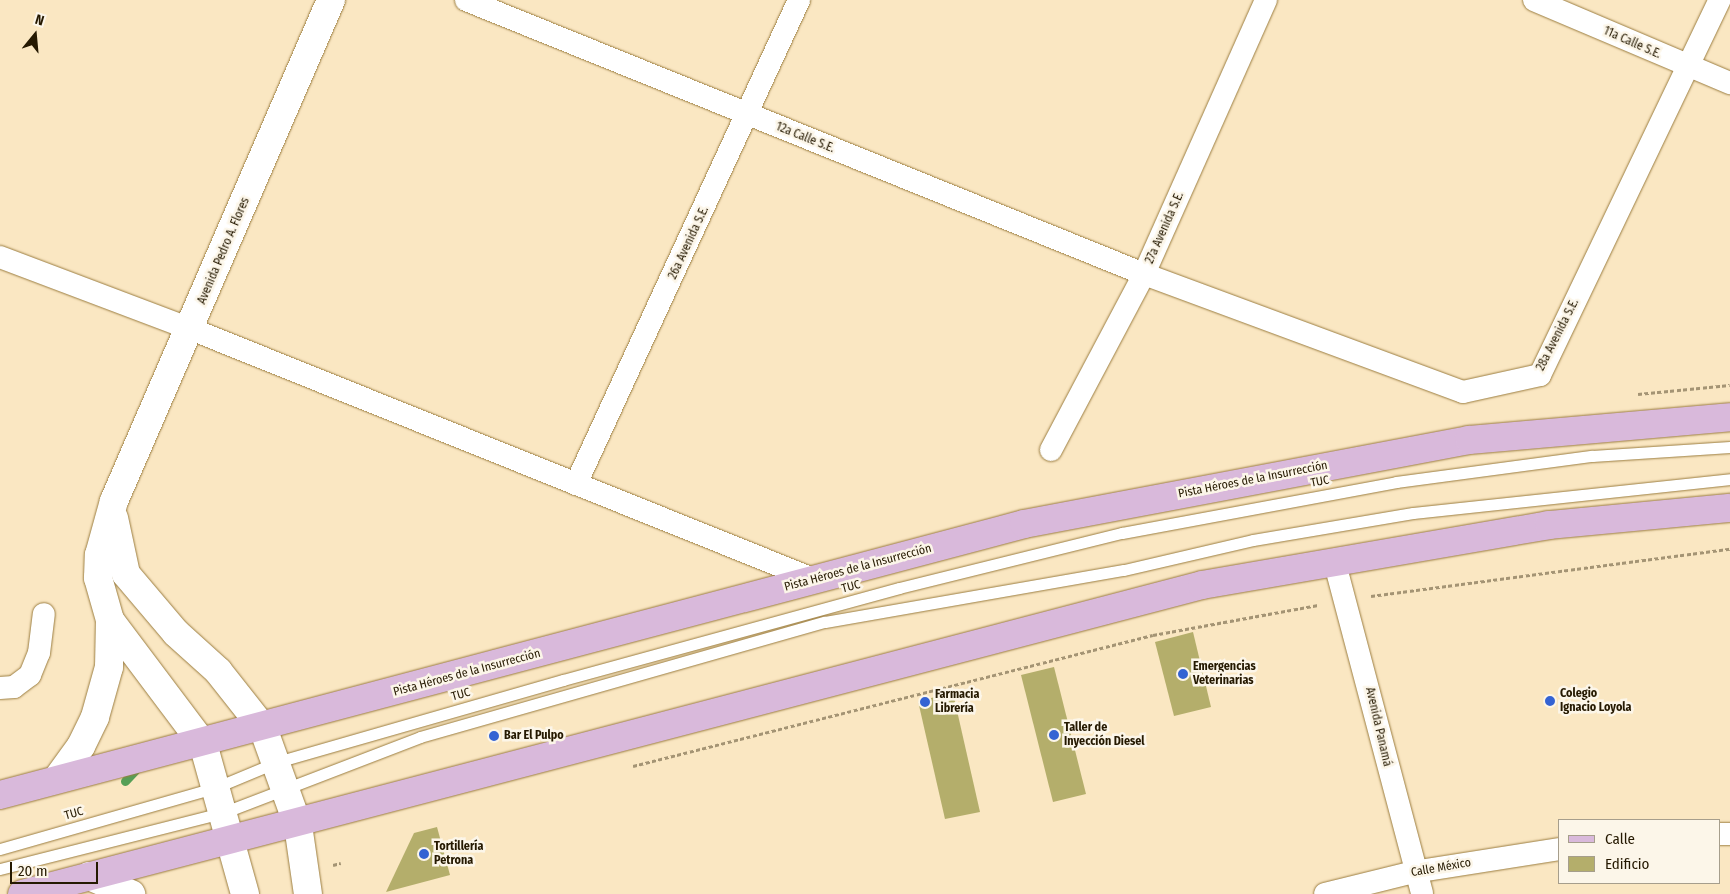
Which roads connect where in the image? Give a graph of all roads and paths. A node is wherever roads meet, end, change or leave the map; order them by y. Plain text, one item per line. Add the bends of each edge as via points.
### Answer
1 (331, 0) edge
2 (466, 0) edge
3 (799, 0) edge
4 (1266, 0) edge
5 (1534, 0) edge
6 (1720, 0) edge
7 (1690, 68) junction
8 (1730, 83) edge
9 (748, 116) junction
10 (0, 257) edge
11 (1144, 274) junction
12 (191, 329) junction
13 (1730, 417) edge
14 (1730, 447) edge
15 (1051, 450) dead end
16 (1730, 479) edge
17 (576, 484) junction
18 (114, 501) junction
19 (1730, 508) edge
20 (1730, 549) edge
21 (1334, 560) junction
22 (813, 579) junction
23 (1346, 599) junction
24 (44, 614) dead end
25 (110, 620) junction
26 (0, 688) edge
27 (263, 728) junction
28 (203, 744) junction
29 (622, 769) dead end
30 (282, 774) junction
31 (57, 779) junction
32 (0, 794) edge
33 (221, 799) junction
34 (298, 825) junction
35 (234, 840) junction
36 (0, 849) edge
37 (1558, 849) edge
38 (0, 868) edge
39 (1414, 872) junction
40 (90, 876) junction
41 (22, 894) edge
42 (131, 894) edge
43 (245, 894) edge
44 (308, 894) edge
45 (1325, 894) edge
46 (1422, 894) edge

1 - 12 street, Avenida Pedro A. Flores
2 - 9 street, 12a Calle S.E.
3 - 9 street, 26a Avenida S.E.
4 - 11 street, 27a Avenida S.E.
5 - 7 street, 11a Calle S.E.
6 - 7 street, 28a Avenida S.E.
7 - 8 street, 11a Calle S.E.
7 - 11 street, 28a Avenida S.E. via 1540,375 1519,383 1463,392
9 - 11 street, 12a Calle S.E.
9 - 17 street, 26a Avenida S.E.
10 - 12 street
11 - 15 street, 27a Avenida S.E.
12 - 17 street
12 - 18 street, Avenida Pedro A. Flores
13 - 22 main road, Pista Héroes de la Insurrección via 1469,440 1024,524
14 - 30 lane, TUC via 1592,456 1396,482 1122,533 899,588
16 - 30 lane, TUC via 1413,513 1253,540 1124,570 825,622
17 - 22 street
18 - 25 street via 98,578
18 - 27 street via 116,545 126,574 170,626 218,671
19 - 21 main road via 1549,525
20 - 23 path
21 - 23 street, Avenida Panamá
21 - 34 main road via 1202,585
22 - 27 main road, Pista Héroes de la Insurrección
23 - 29 path via 1153,635
23 - 39 street, Avenida Panamá
24 - 26 street via 39,653 30,674 14,687
25 - 28 street
25 - 31 street via 109,667 95,717
27 - 28 main road, Pista Héroes de la Insurrección
27 - 30 street
28 - 31 main road, Pista Héroes de la Insurrección
28 - 33 street
30 - 33 lane, TUC
30 - 33 lane, TUC
30 - 34 street
31 - 32 main road, Pista Héroes de la Insurrección
33 - 35 street
33 - 36 lane, TUC
33 - 38 lane, TUC
34 - 35 main road
34 - 44 street
35 - 40 main road
35 - 43 street
37 - 39 street, Calle México
39 - 45 street, Calle México
39 - 46 street, Avenida Panamá
40 - 41 main road
40 - 42 street

